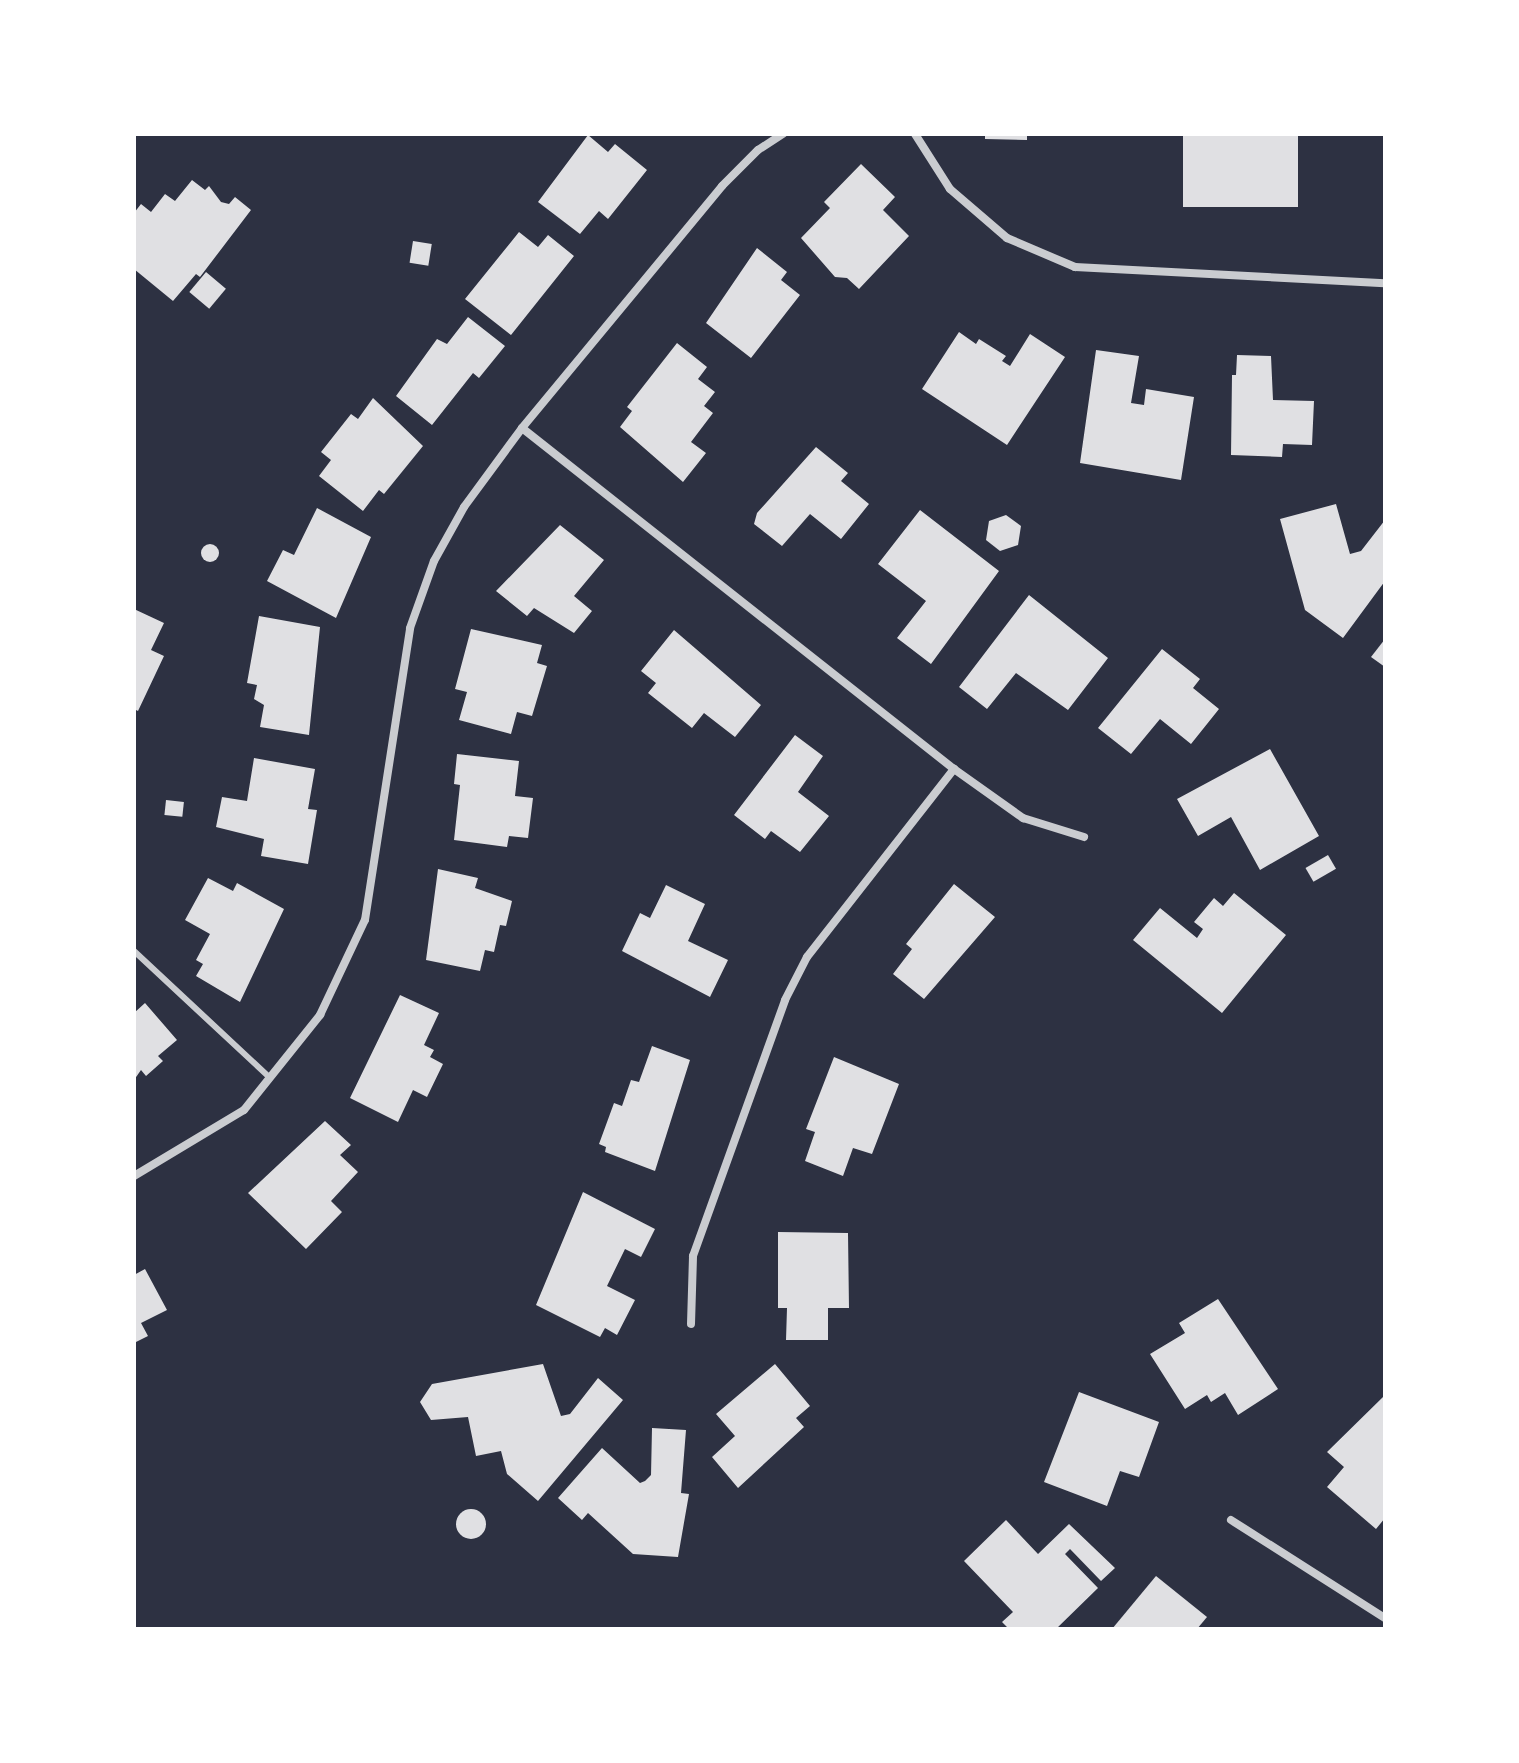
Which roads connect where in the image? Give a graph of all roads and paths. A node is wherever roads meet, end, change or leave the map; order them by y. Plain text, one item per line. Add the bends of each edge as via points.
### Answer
1 (783, 134) edge
2 (915, 134) edge
3 (1385, 283) edge
4 (522, 428) junction
5 (954, 769) junction
6 (1084, 837) dead end
7 (134, 951) edge
8 (270, 1078) junction
9 (134, 1176) edge
10 (691, 1324) dead end
11 (1231, 1520) dead end
12 (1385, 1618) edge

1 - 4 street via 758,150 722,186
2 - 3 street via 950,189 1007,238 1075,267
4 - 5 street
4 - 8 street via 464,507 434,561 410,628 365,920 320,1015
5 - 6 street via 1023,818
5 - 10 street via 807,957 785,1000 693,1256
7 - 8 lane
8 - 9 street via 244,1110
11 - 12 street

